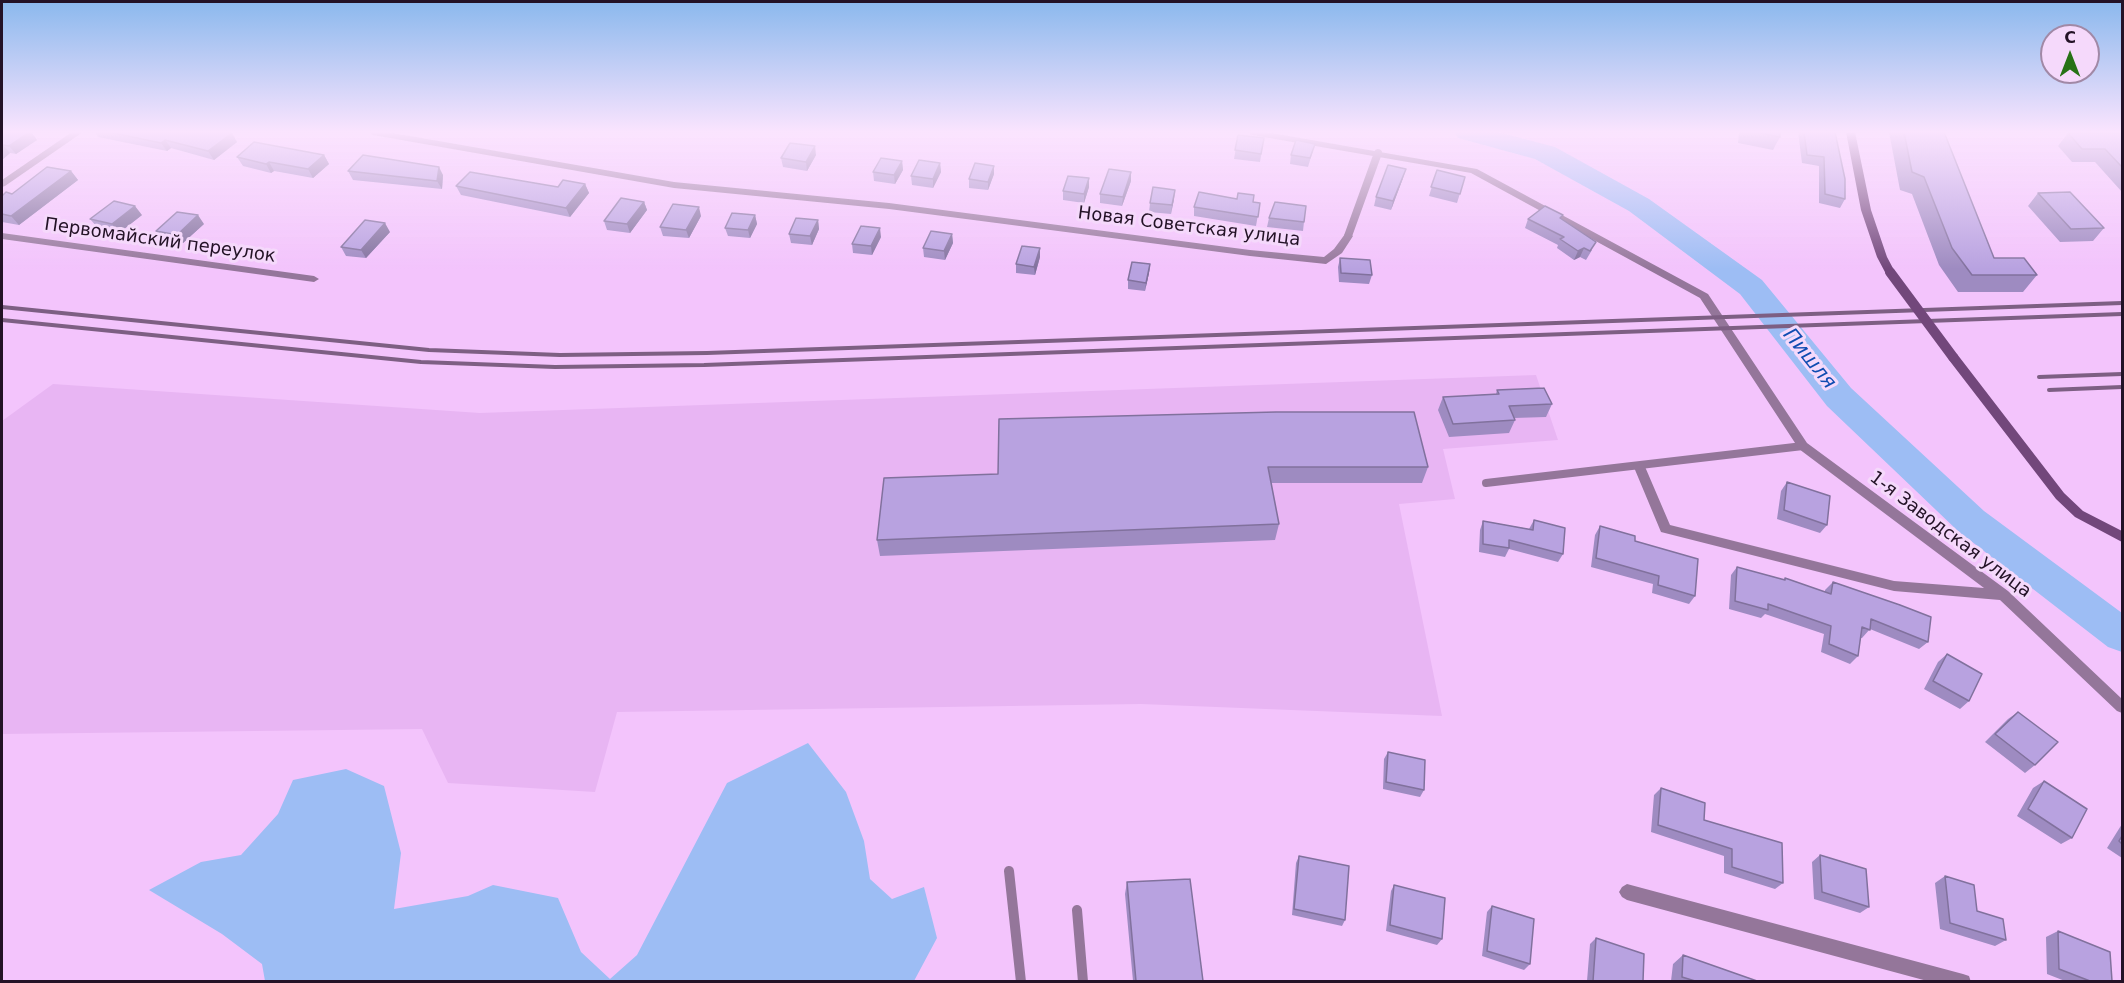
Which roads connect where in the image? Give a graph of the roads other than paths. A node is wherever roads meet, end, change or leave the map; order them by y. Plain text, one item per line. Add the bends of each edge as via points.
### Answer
1 (634, 178) edge
2 (1371, 178) edge
3 (1487, 178) edge
4 (1859, 178) edge
5 (2, 236) edge
6 (1348, 236) joint
7 (314, 279) dead end
8 (1803, 446) junction
9 (1639, 465) junction
10 (1486, 483) dead end
11 (2122, 537) edge
12 (2003, 595) junction
13 (2122, 707) edge
14 (1009, 871) dead end
15 (1627, 892) dead end
16 (1077, 910) dead end
17 (1021, 981) edge
18 (1083, 981) edge
19 (1963, 981) edge

1 - 6 street, Новая Советская улица via 1326,261
2 - 6 lane
3 - 8 street, 1-я Заводская улица via 1704,296
4 - 11 main road, bridge via 1866,210 1890,272 2060,496 2079,514
5 - 7 street, Первомайский переулок
8 - 9 lane
8 - 12 street, 1-я Заводская улица
9 - 10 lane
9 - 12 street via 1665,529 1894,586
12 - 13 street, 1-я Заводская улица
14 - 17 lane
15 - 19 street
16 - 18 lane

